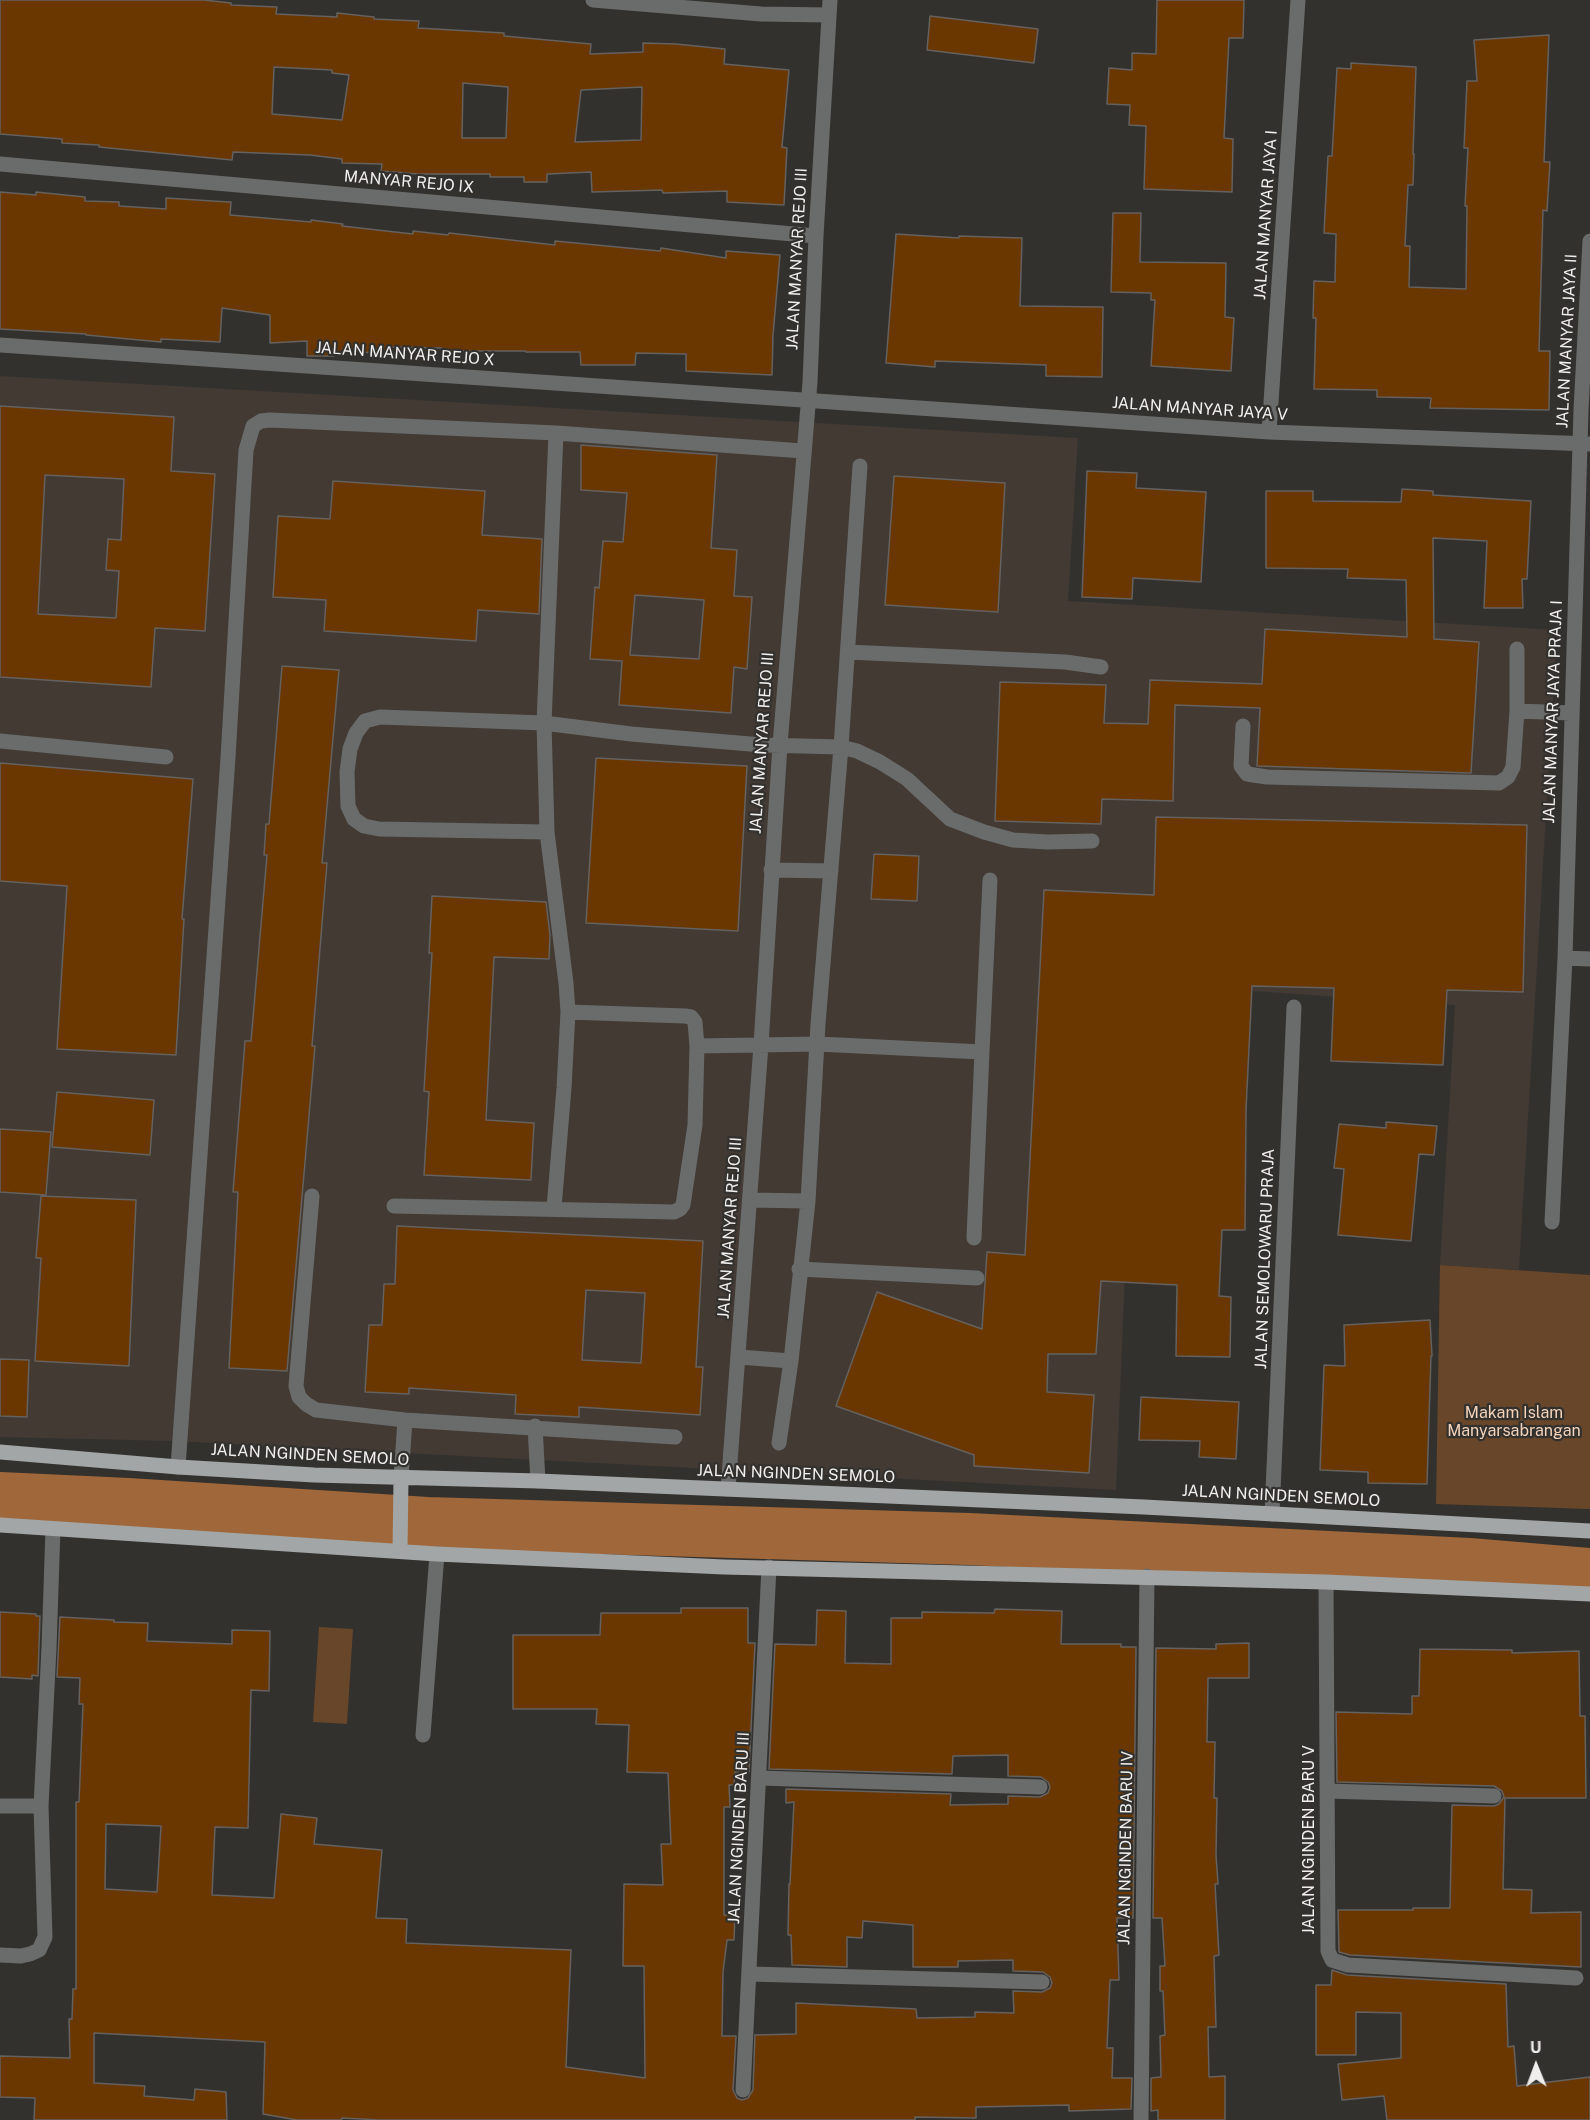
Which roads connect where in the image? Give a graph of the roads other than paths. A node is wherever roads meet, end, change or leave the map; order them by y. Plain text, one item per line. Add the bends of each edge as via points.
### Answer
1 (593, 0) edge
2 (1298, 0) edge
3 (829, 7) edge
4 (0, 164) edge
5 (816, 236) junction
6 (1590, 242) edge
7 (1588, 313) edge
8 (0, 345) edge
9 (807, 400) junction
10 (1269, 432) junction
11 (555, 433) junction
12 (1585, 443) edge
13 (803, 451) junction
14 (860, 466) dead end
15 (1517, 649) dead end
16 (848, 652) junction
17 (1101, 667) dead end
18 (1517, 711) junction
19 (1571, 713) junction
20 (544, 723) junction
21 (1243, 726) dead end
22 (0, 741) edge
23 (780, 745) junction
24 (841, 747) junction
25 (166, 757) dead end
26 (547, 832) junction
27 (1092, 841) dead end
28 (771, 870) junction
29 (831, 871) junction
30 (990, 880) dead end
31 (1565, 958) junction
32 (1590, 959) edge
33 (1294, 1007) dead end
34 (568, 1012) junction
35 (818, 1044) junction
36 (761, 1045) junction
37 (697, 1046) junction
38 (982, 1052) junction
39 (312, 1196) dead end
40 (750, 1200) junction
41 (808, 1202) junction
42 (394, 1206) dead end
43 (554, 1208) junction
44 (1552, 1222) dead end
45 (975, 1238) dead end
46 (799, 1269) junction
47 (977, 1278) dead end
48 (739, 1357) junction
49 (791, 1361) junction
50 (405, 1419) junction
51 (535, 1426) junction
52 (675, 1437) dead end
53 (779, 1443) dead end
54 (0, 1452) edge
55 (178, 1467) junction
56 (401, 1478) junction
57 (538, 1481) junction
58 (728, 1489) junction
59 (1272, 1514) junction
60 (0, 1525) edge
61 (53, 1529) junction
62 (1590, 1531) edge
63 (400, 1551) junction
64 (437, 1554) junction
65 (769, 1567) junction
66 (1147, 1576) junction
67 (1326, 1582) junction
68 (1590, 1594) edge
69 (423, 1735) dead end
70 (759, 1778) junction
71 (1040, 1787) dead end
72 (1327, 1791) junction
73 (1494, 1796) dead end
74 (0, 1806) edge
75 (40, 1806) junction
76 (0, 1955) edge
77 (750, 1974) junction
78 (1576, 1978) dead end
79 (1042, 1982) dead end
80 (743, 2090) dead end
81 (1141, 2120) edge

1 - 3 street via 761,14
2 - 10 street, JALAN MANYAR JAYA I
3 - 5 street, JALAN MANYAR REJO III
4 - 5 street, MANYAR REJO IX
5 - 9 street, JALAN MANYAR REJO III
6 - 7 street, JALAN MANYAR JAYA II
7 - 12 street, JALAN MANYAR JAYA II
8 - 9 street, JALAN MANYAR REJO X
9 - 10 street, JALAN MANYAR JAYA V
9 - 13 street, JALAN MANYAR REJO III
10 - 12 street, JALAN MANYAR JAYA V
11 - 13 street
11 - 20 street
11 - 55 street via 270,420 253,426 246,450
12 - 19 street, JALAN MANYAR JAYA PRAJA I
13 - 23 street, JALAN MANYAR REJO III
14 - 16 street
15 - 18 street
16 - 17 street
16 - 24 street
18 - 19 street
18 - 21 street via 1514,766 1499,783 1247,774 1241,766
19 - 31 street, JALAN MANYAR JAYA PRAJA I
20 - 23 street
20 - 26 street
20 - 26 street via 380,717 365,721 356,733 347,772 348,806 354,819 364,826
22 - 25 street
23 - 24 street
23 - 28 street, JALAN MANYAR REJO III
24 - 27 street via 880,762 907,779 950,819 984,832 1013,840
24 - 29 street
26 - 34 street
28 - 29 street
28 - 36 street, JALAN MANYAR REJO III
29 - 35 street
30 - 38 street
31 - 32 street
31 - 44 street, JALAN MANYAR JAYA PRAJA I
33 - 59 street, JALAN SEMOLOWARU PRAJA
34 - 37 street via 692,1017
34 - 43 street
35 - 36 street
35 - 38 street
35 - 41 street
36 - 37 street
36 - 40 street, JALAN MANYAR REJO III
37 - 43 street via 695,1125 680,1209 674,1212
38 - 45 street
39 - 50 street via 296,1386 299,1396 316,1410
40 - 41 street
40 - 48 street, JALAN MANYAR REJO III
41 - 46 street
42 - 43 street
46 - 47 street
46 - 49 street
48 - 49 street
48 - 58 street, JALAN MANYAR REJO III
49 - 53 street
50 - 51 street
50 - 56 street
51 - 52 street
51 - 57 street
54 - 55 main road, JALAN NGINDEN SEMOLO
55 - 56 main road, JALAN NGINDEN SEMOLO
56 - 57 main road, JALAN NGINDEN SEMOLO
56 - 63 main road
57 - 58 main road, JALAN NGINDEN SEMOLO
58 - 59 main road, JALAN NGINDEN SEMOLO
59 - 62 main road, JALAN NGINDEN SEMOLO
60 - 61 main road
61 - 63 main road
61 - 75 street
63 - 64 main road
64 - 65 main road
64 - 69 street
65 - 66 main road
65 - 70 street, JALAN NGINDEN BARU III
66 - 67 main road
66 - 81 street, JALAN NGINDEN BARU IV
67 - 68 main road
67 - 72 street, JALAN NGINDEN BARU V
70 - 71 street
70 - 77 street, JALAN NGINDEN BARU III
72 - 73 street
72 - 78 street, JALAN NGINDEN BARU V via 1328,1951 1332,1960 1348,1965
74 - 75 street
75 - 76 street via 45,1937 39,1950 30,1954
77 - 79 street
77 - 80 street, JALAN NGINDEN BARU III

